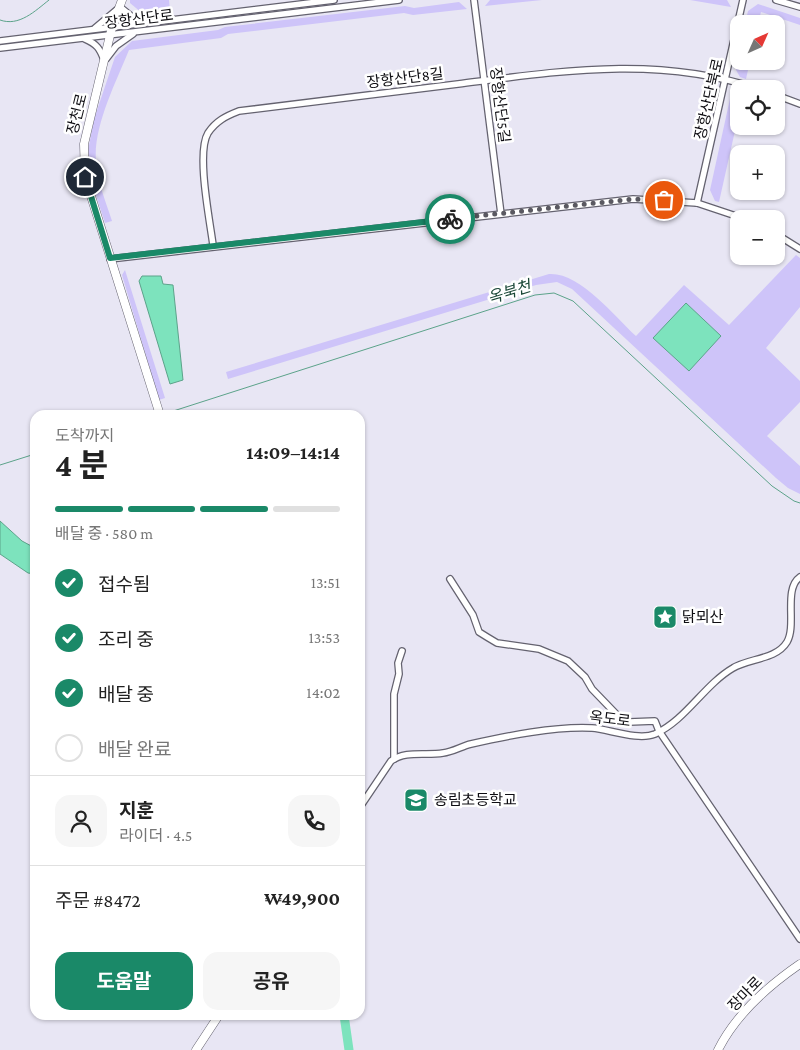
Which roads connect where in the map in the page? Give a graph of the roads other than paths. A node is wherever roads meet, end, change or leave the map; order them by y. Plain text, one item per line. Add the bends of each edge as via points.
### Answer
1 (334, 0) edge
2 (399, 0) edge
3 (474, 0) edge
4 (743, 0) edge
5 (776, 0) edge
6 (314, 1) edge
7 (121, 3) edge
8 (800, 7) edge
9 (140, 24) junction
10 (93, 30) junction
11 (111, 31) junction
12 (139, 32) junction
13 (83, 38) junction
14 (0, 41) edge
15 (0, 48) edge
16 (104, 61) junction
17 (484, 80) junction
18 (726, 80) junction
19 (730, 81) edge
20 (785, 98) edge
21 (800, 104) edge
22 (698, 203) junction
23 (500, 214) junction
24 (730, 214) edge
25 (785, 240) edge
26 (213, 246) junction
27 (800, 249) edge
28 (110, 258) junction
29 (158, 410) edge
30 (800, 577) edge
31 (450, 579) dead end
32 (402, 651) dead end
33 (659, 731) junction
34 (394, 759) junction
35 (365, 800) edge
36 (800, 939) edge
37 (800, 964) edge
38 (217, 1020) edge
39 (196, 1050) edge
40 (718, 1050) edge

1 - 6 street, 장항산단로
2 - 12 street, 장항산단로
3 - 17 street, 장항산단5길
4 - 18 street, 장항산단북로
5 - 8 street
6 - 9 street, 장항산단로
7 - 9 street
7 - 10 street
7 - 11 main road, 장천로
9 - 11 street, 장항산단로
10 - 11 street, 장항산단로
10 - 14 street, 장항산단로
11 - 12 street, 장항산단로
11 - 13 street, 장항산단로
11 - 16 main road, 장천로
12 - 16 street via 126,37
13 - 15 street, 장항산단로
13 - 16 street via 101,49
16 - 28 main road, 장천로 via 83,160 85,177
17 - 18 street, 장항산단8길 via 630,67 674,70
17 - 23 street, 장항산단5길
17 - 26 street, 장항산단8길 via 239,111 226,116 207,135 203,148
18 - 19 street, 장항산단8길
18 - 22 street, 장항산단북로
20 - 21 street
22 - 23 street via 633,199
22 - 24 street
23 - 26 street
25 - 27 street
26 - 28 street
28 - 29 main road, 장천로
30 - 33 street via 793,591 791,631 782,648 733,668
31 - 33 street via 473,615 479,632 497,643 538,649 568,661 619,717 629,722 655,721
32 - 34 street via 394,694
33 - 34 street, 옥도로 via 653,735 616,734 593,728 547,731 469,744 442,753
33 - 36 street
34 - 35 street
37 - 40 main road, 장마로 via 761,994
38 - 39 main road

